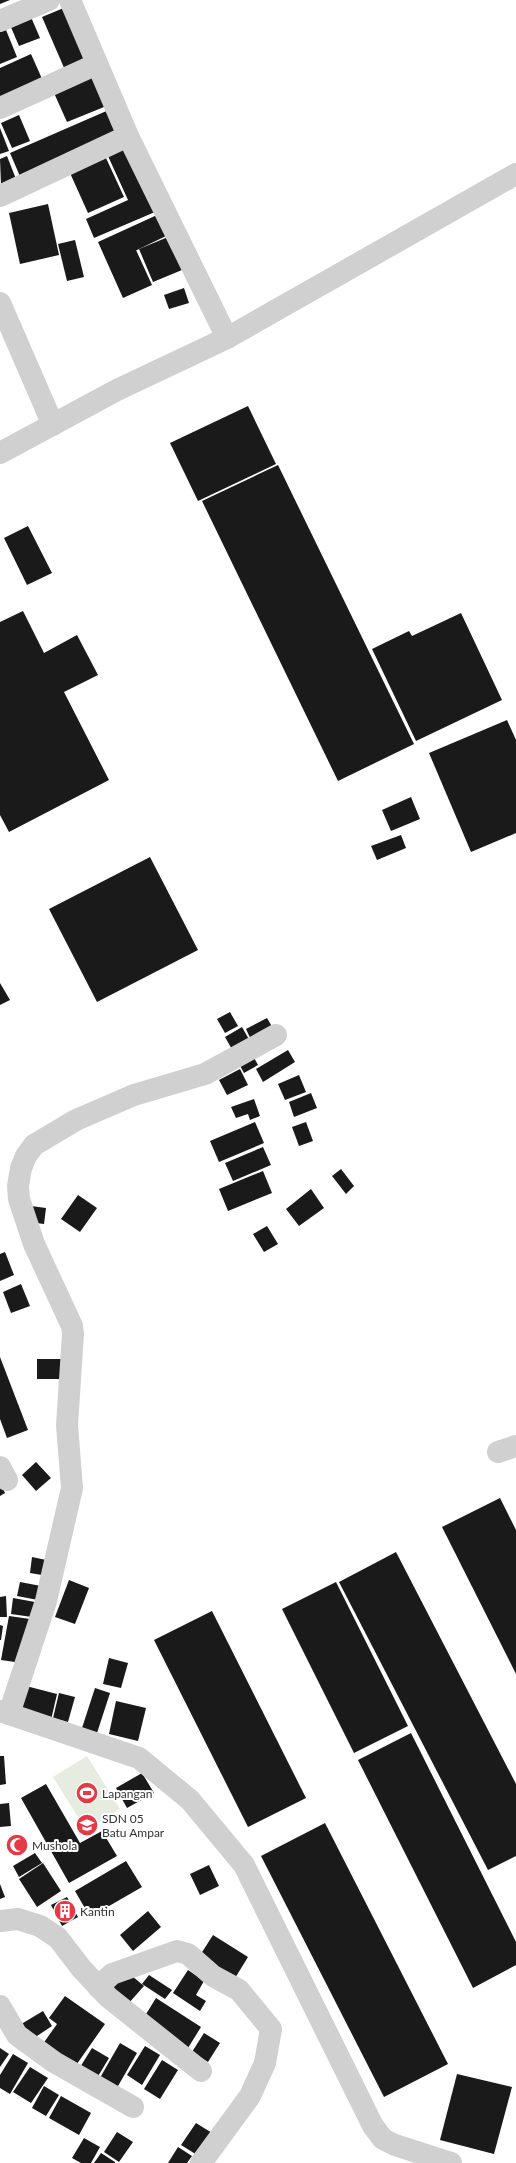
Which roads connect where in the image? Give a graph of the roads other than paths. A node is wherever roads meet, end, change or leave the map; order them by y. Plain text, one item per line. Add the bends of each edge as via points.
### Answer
1 (49, 0) edge
2 (70, 0) edge
3 (0, 22) edge
4 (97, 64) junction
5 (0, 108) edge
6 (128, 136) junction
7 (516, 174) edge
8 (0, 196) edge
9 (0, 303) edge
10 (227, 338) junction
11 (53, 425) junction
12 (0, 453) edge
13 (276, 1035) dead end
14 (5, 1713) edge
15 (0, 1921) edge
16 (98, 1987) junction
17 (0, 2006) edge
18 (202, 2072) dead end
19 (133, 2107) dead end
20 (201, 2163) edge
21 (451, 2163) edge

1 - 3 street
2 - 4 street
4 - 5 street
4 - 6 street
6 - 8 street
6 - 10 street
7 - 10 street
9 - 11 street
10 - 11 street via 117,390
11 - 12 street
13 - 14 street via 205,1074 134,1096 76,1120 34,1145 21,1168 19,1199 34,1244 73,1330 67,1425 72,1488 46,1601
14 - 21 street via 139,1758 190,1800 244,1864 373,2126 384,2139 395,2145
15 - 16 street via 18,1919 40,1926 58,1938
16 - 18 street
16 - 20 street via 112,1974 177,1951 188,1954 213,1976 240,1990 271,2029 265,2063 250,2096
17 - 19 street via 17,2036 54,2062

